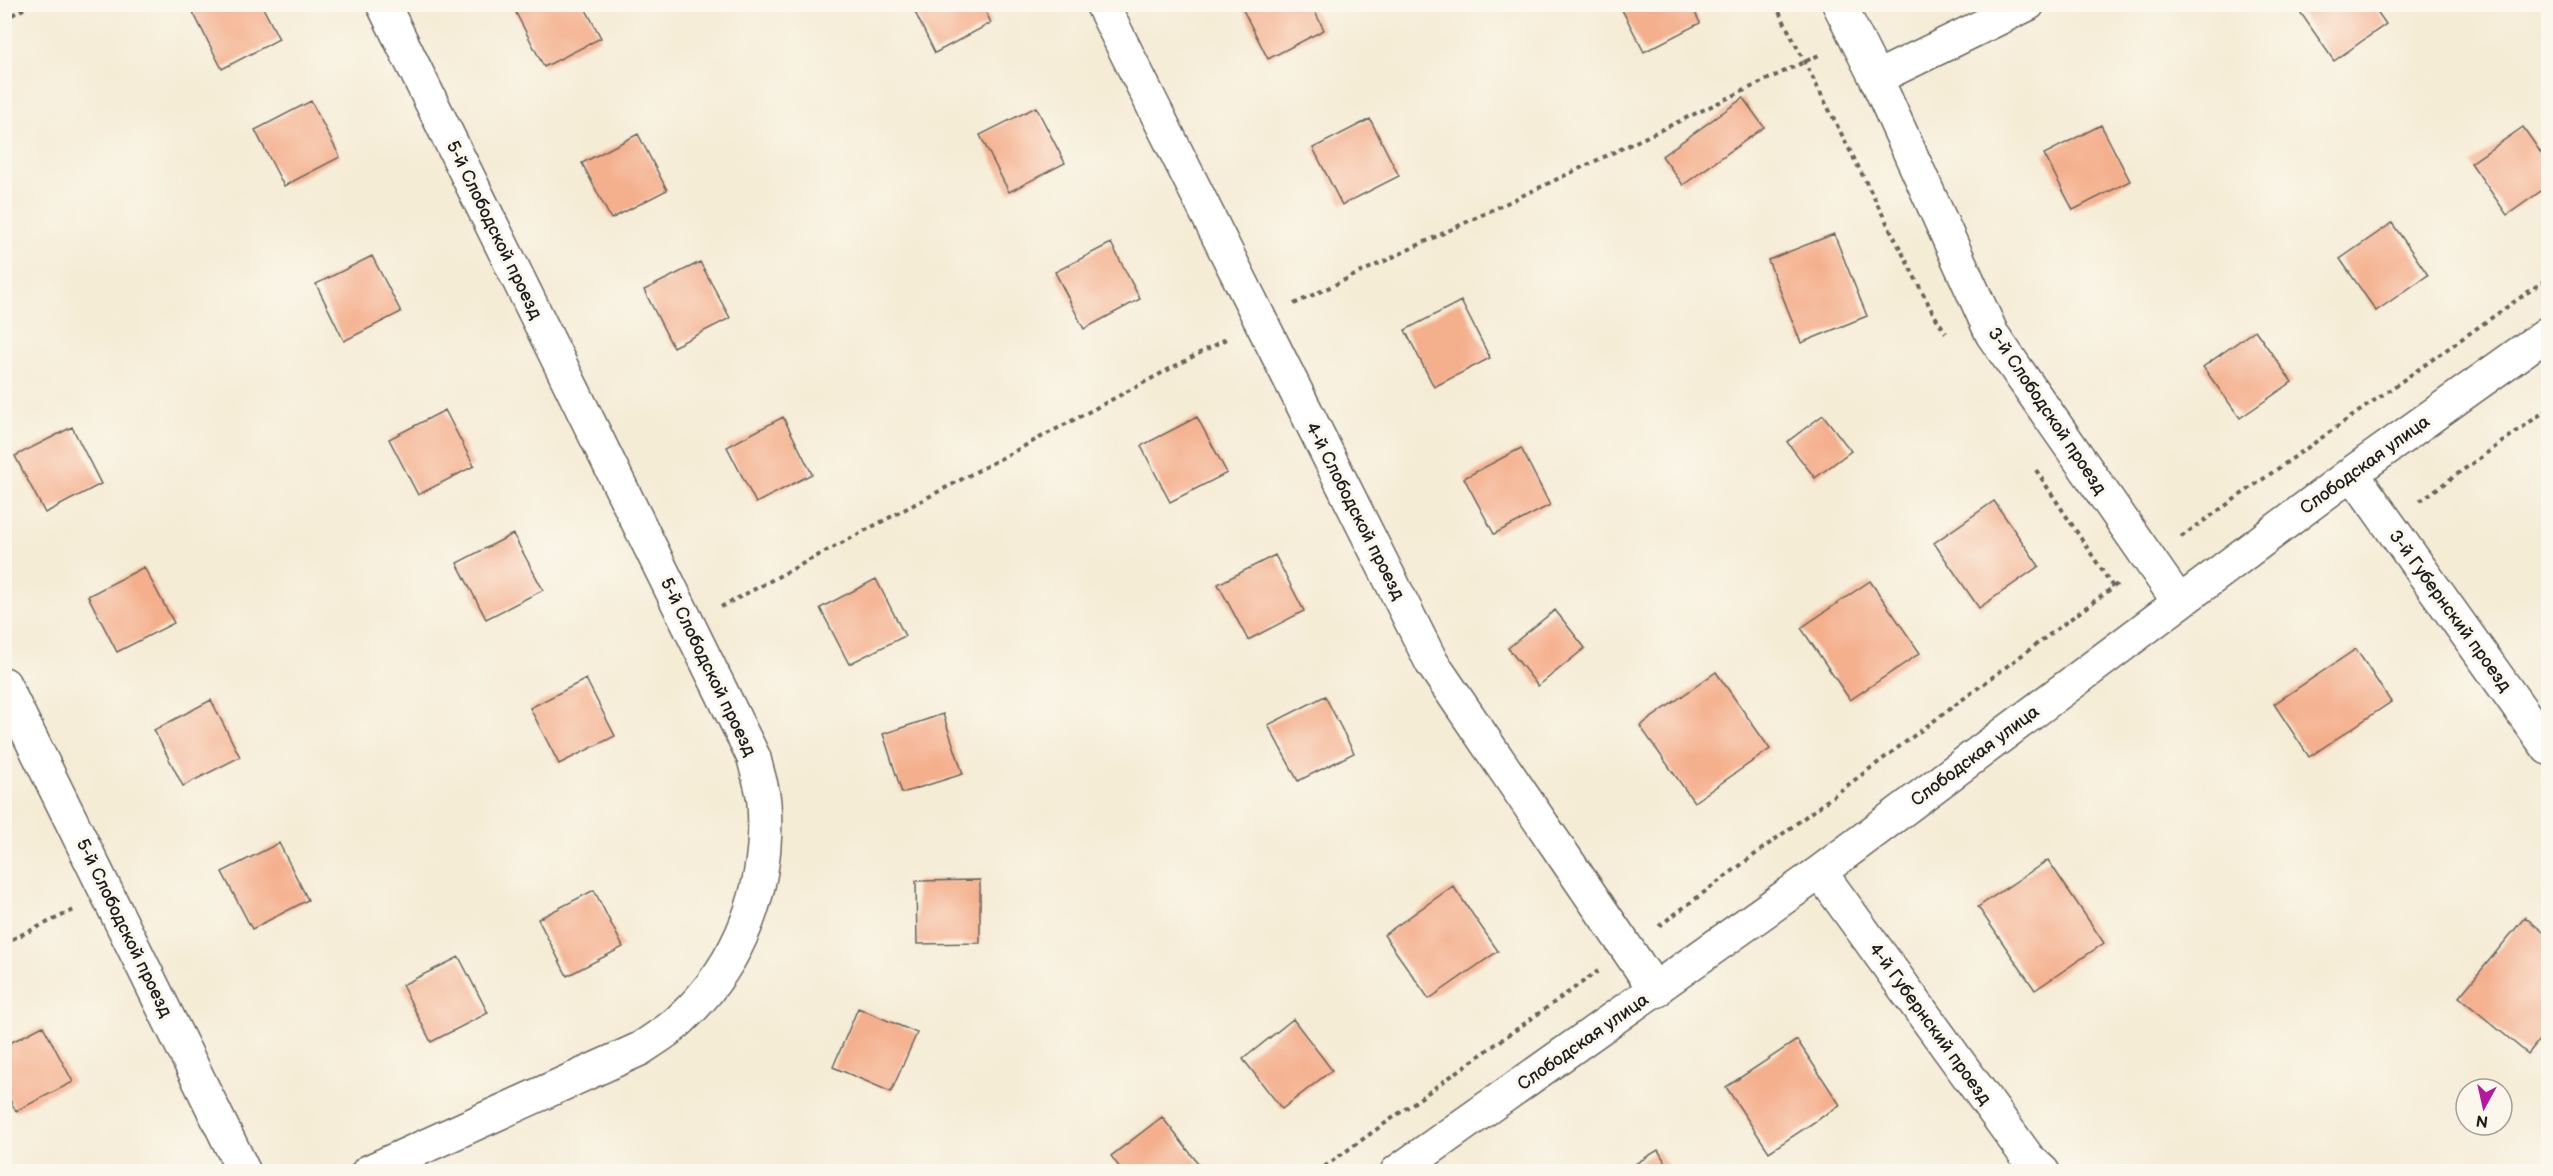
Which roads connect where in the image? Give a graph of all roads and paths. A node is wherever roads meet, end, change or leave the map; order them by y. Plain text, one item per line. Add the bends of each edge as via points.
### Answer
1 (33, 4) edge
2 (383, 4) edge
3 (1102, 4) edge
4 (1839, 4) edge
5 (2028, 4) edge
6 (4, 19) edge
7 (1876, 78) junction
8 (2548, 278) edge
9 (2548, 333) edge
10 (2548, 409) edge
11 (2352, 473) junction
12 (2388, 524) junction
13 (2150, 560) junction
14 (2180, 602) junction
15 (4, 684) edge
16 (2548, 748) edge
17 (1820, 872) junction
18 (107, 893) junction
19 (4, 943) edge
20 (1628, 950) junction
21 (1656, 991) junction
22 (244, 1172) edge
23 (368, 1172) edge
24 (1317, 1172) edge
25 (1397, 1172) edge
26 (2043, 1172) edge

1 - 6 path
2 - 23 street, 5-й Слободской проезд via 754,758 764,801 765,850 756,898 739,944 713,986 680,1021 640,1049
3 - 20 street, 4-й Слободской проезд via 1432,663
4 - 7 street, 3-й Слободской проезд
5 - 7 street
7 - 13 street, 3-й Слободской проезд via 1992,334
8 - 13 path
9 - 11 street, Слободская улица
10 - 12 path
11 - 12 street, 3-й Губернский проезд
11 - 14 street, Слободская улица
12 - 16 street, 3-й Губернский проезд
13 - 14 street, 3-й Слободской проезд
13 - 20 path
14 - 17 street, Слободская улица
15 - 18 street, 5-й Слободской проезд
17 - 21 street, Слободская улица
17 - 26 street, 4-й Губернский проезд via 2028,1158
18 - 19 path
18 - 22 street, 5-й Слободской проезд
20 - 21 street, 4-й Слободской проезд
20 - 24 path
21 - 25 street, Слободская улица

